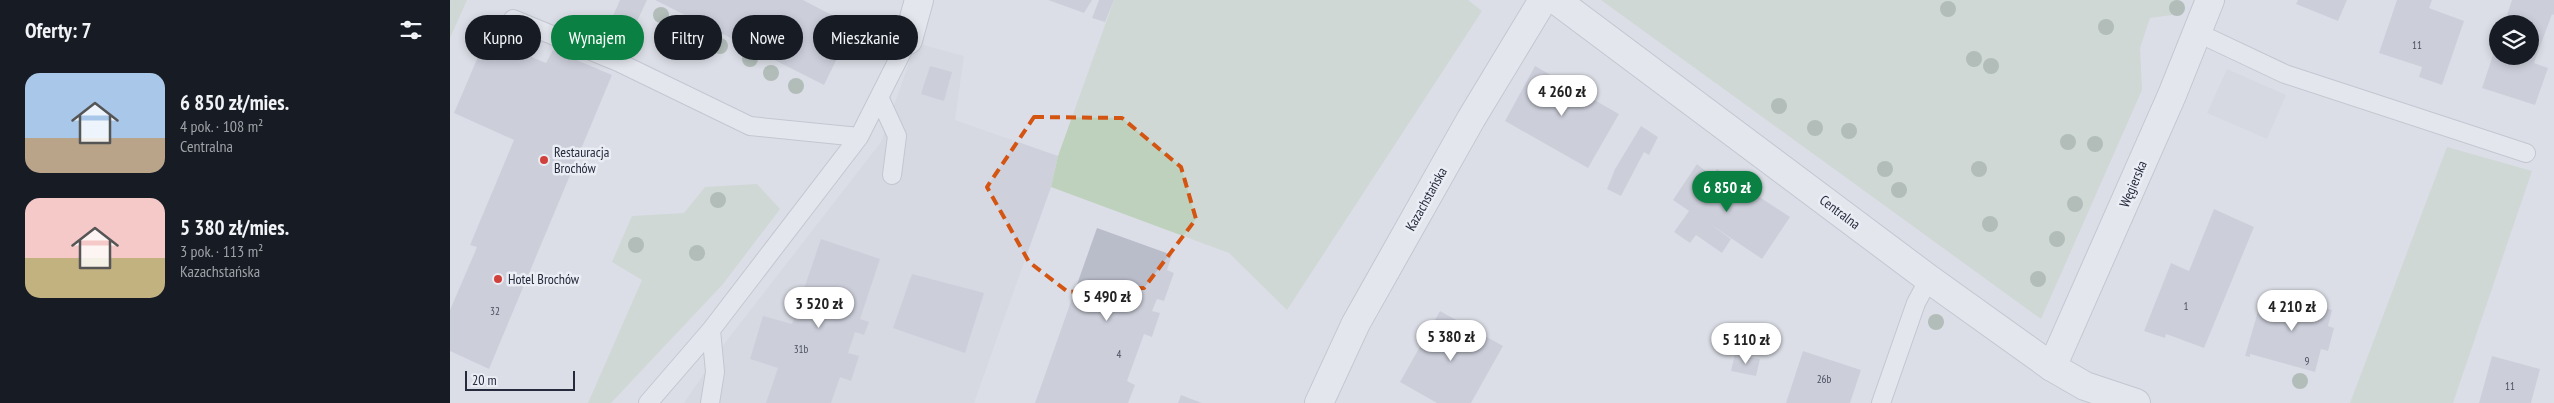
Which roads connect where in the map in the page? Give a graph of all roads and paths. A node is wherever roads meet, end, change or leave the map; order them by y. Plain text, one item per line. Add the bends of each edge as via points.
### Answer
1 (919, 0) edge
2 (1543, 0) edge
3 (1556, 0) edge
4 (2210, 0) edge
5 (915, 15) edge
6 (541, 30) edge
7 (2196, 32) junction
8 (899, 60) edge
9 (880, 99) junction
10 (859, 137) junction
11 (2526, 153) dead end
12 (892, 175) dead end
13 (1929, 280) junction
14 (711, 330) junction
15 (2052, 367) junction
16 (714, 372) junction
17 (648, 403) edge
18 (710, 403) edge
19 (720, 403) edge
20 (1318, 403) edge
21 (1881, 403) edge
22 (2136, 403) edge

1 - 5 street
2 - 20 street, Kazachstańska via 1471,119 1356,323
3 - 13 street, Centralna
4 - 7 street, Węgierska
6 - 10 lane via 618,62 750,126
7 - 11 lane via 2285,74
7 - 15 street, Węgierska via 2172,95
8 - 9 lane
9 - 10 lane
9 - 12 lane via 897,136
10 - 14 lane
13 - 15 street, Centralna
13 - 21 lane via 1916,303
14 - 16 lane
14 - 17 lane
15 - 22 street, Centralna via 2085,386
16 - 18 lane
16 - 19 lane

